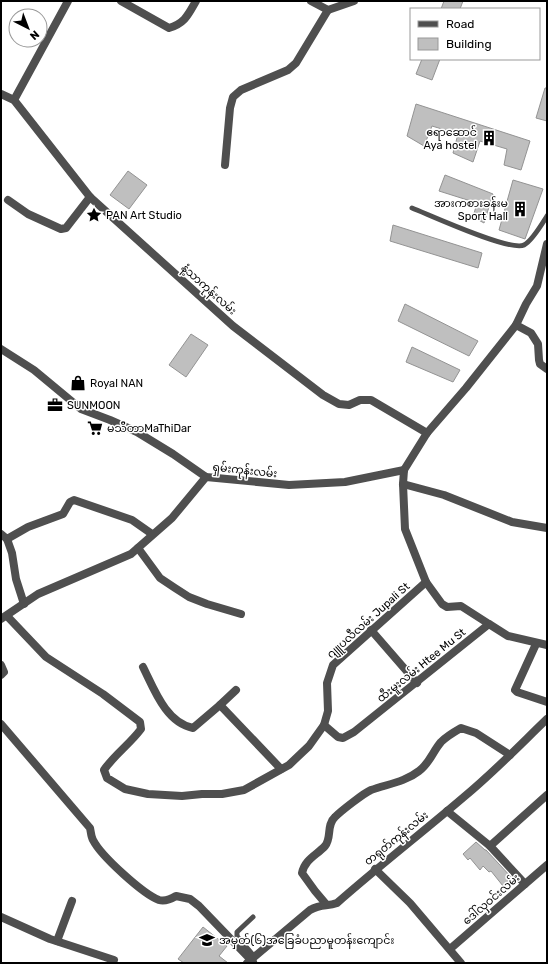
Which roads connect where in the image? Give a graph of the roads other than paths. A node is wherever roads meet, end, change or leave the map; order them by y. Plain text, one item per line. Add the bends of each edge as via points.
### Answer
1 (68, 1) edge
2 (121, 1) edge
3 (196, 1) edge
4 (311, 1) edge
5 (354, 1) edge
6 (328, 10) junction
7 (1, 94) edge
8 (14, 100) junction
9 (225, 165) dead end
10 (90, 197) junction
11 (8, 200) dead end
12 (412, 208) dead end
13 (547, 216) edge
14 (547, 244) edge
15 (516, 325) junction
16 (1, 349) edge
17 (547, 369) edge
18 (426, 433) junction
19 (404, 470) junction
20 (206, 477) junction
21 (403, 484) junction
22 (547, 528) edge
23 (152, 534) junction
24 (4, 536) edge
25 (138, 548) junction
26 (426, 582) junction
27 (24, 604) junction
28 (240, 614) dead end
29 (4, 618) edge
30 (489, 624) junction
31 (371, 630) junction
32 (536, 644) junction
33 (547, 646) edge
34 (1, 665) edge
35 (143, 667) dead end
36 (1, 674) edge
37 (417, 682) junction
38 (236, 690) dead end
39 (547, 702) edge
40 (220, 705) junction
41 (547, 719) edge
42 (1, 724) edge
43 (324, 724) junction
44 (510, 755) junction
45 (281, 769) junction
46 (547, 795) edge
47 (447, 811) junction
48 (490, 846) junction
49 (547, 865) edge
50 (375, 868) junction
51 (525, 884) junction
52 (72, 902) dead end
53 (326, 904) junction
54 (1, 916) edge
55 (253, 916) dead end
56 (57, 941) junction
57 (450, 949) junction
58 (114, 960) dead end
59 (252, 960) edge
60 (461, 963) edge

1 - 8 street
2 - 3 street via 169,28 184,20
4 - 6 street
5 - 6 street
6 - 9 street via 292,67 241,90 233,97
7 - 8 street, နံ့သာကုန်းလမ်း
8 - 10 street, နံ့သာကုန်းလမ်း
10 - 11 street via 66,228 62,229 28,214
10 - 18 street, နံ့သာကုန်းလမ်း via 233,326 323,395 339,404 349,405 360,400 372,400
12 - 13 lane via 487,238 517,247 525,244
14 - 15 street via 537,286
15 - 17 street via 531,333 538,344 540,364
15 - 18 street
16 - 20 street, ရှမ်းကုန်းလမ်း via 34,370 81,410 137,432
18 - 19 street
19 - 20 street, ရှမ်းကုန်းလမ်း via 345,482 289,485
19 - 21 street
20 - 23 street via 172,518
21 - 22 street via 444,496 512,522
21 - 26 street via 405,529
23 - 24 street via 132,520 74,500 63,514
23 - 25 street
24 - 27 street via 12,552 16,579
25 - 27 street via 131,554 38,594
25 - 28 street via 160,578 175,588 189,597
26 - 30 street via 442,604 447,607 461,606
26 - 31 street, ဂျူပလီလမ်း Jupali St
27 - 29 street
29 - 45 street, ဂျူပလီလမ်း Jupali St via 46,657 140,722 141,729 136,736 109,761 104,770 107,778 125,789 169,796 222,794 244,790
30 - 32 street via 508,636
30 - 37 street, ထီးမူးလမ်း Htee Mu St
31 - 37 street
31 - 43 street, ဂျူပလီလမ်း Jupali St via 333,665 327,683 328,711
32 - 33 street
32 - 39 street via 515,690
34 - 36 street via 4,672
35 - 40 street via 166,710 186,727 193,728
37 - 43 street, ထီးမူးလမ်း Htee Mu St via 343,738 338,737
38 - 40 street
40 - 45 street
41 - 44 street, တရုတ်ကုန်းလမ်း
42 - 59 street via 90,828 93,840 101,852 146,893 160,900 176,896 190,899
43 - 45 street, ဂျူပလီလမ်း Jupali St via 309,746
44 - 47 street, တရုတ်ကုန်းလမ်း
44 - 53 street via 481,736 461,728 440,743 419,772 370,791 334,817 329,826 326,845 307,861 302,873
46 - 48 street
47 - 48 street
47 - 50 street, တရုတ်ကုန်းလမ်း
48 - 51 street
49 - 51 street, ဒေါ်လှဝင်းလမ်း
50 - 53 street, တရုတ်ကုန်းလမ်း via 337,903
50 - 57 street
51 - 57 street, ဒေါ်လှဝင်းလမ်း
52 - 56 street
53 - 59 street, တရုတ်ကုန်းလမ်း via 310,910
54 - 56 street
55 - 59 lane via 237,932
56 - 58 street
57 - 60 street

